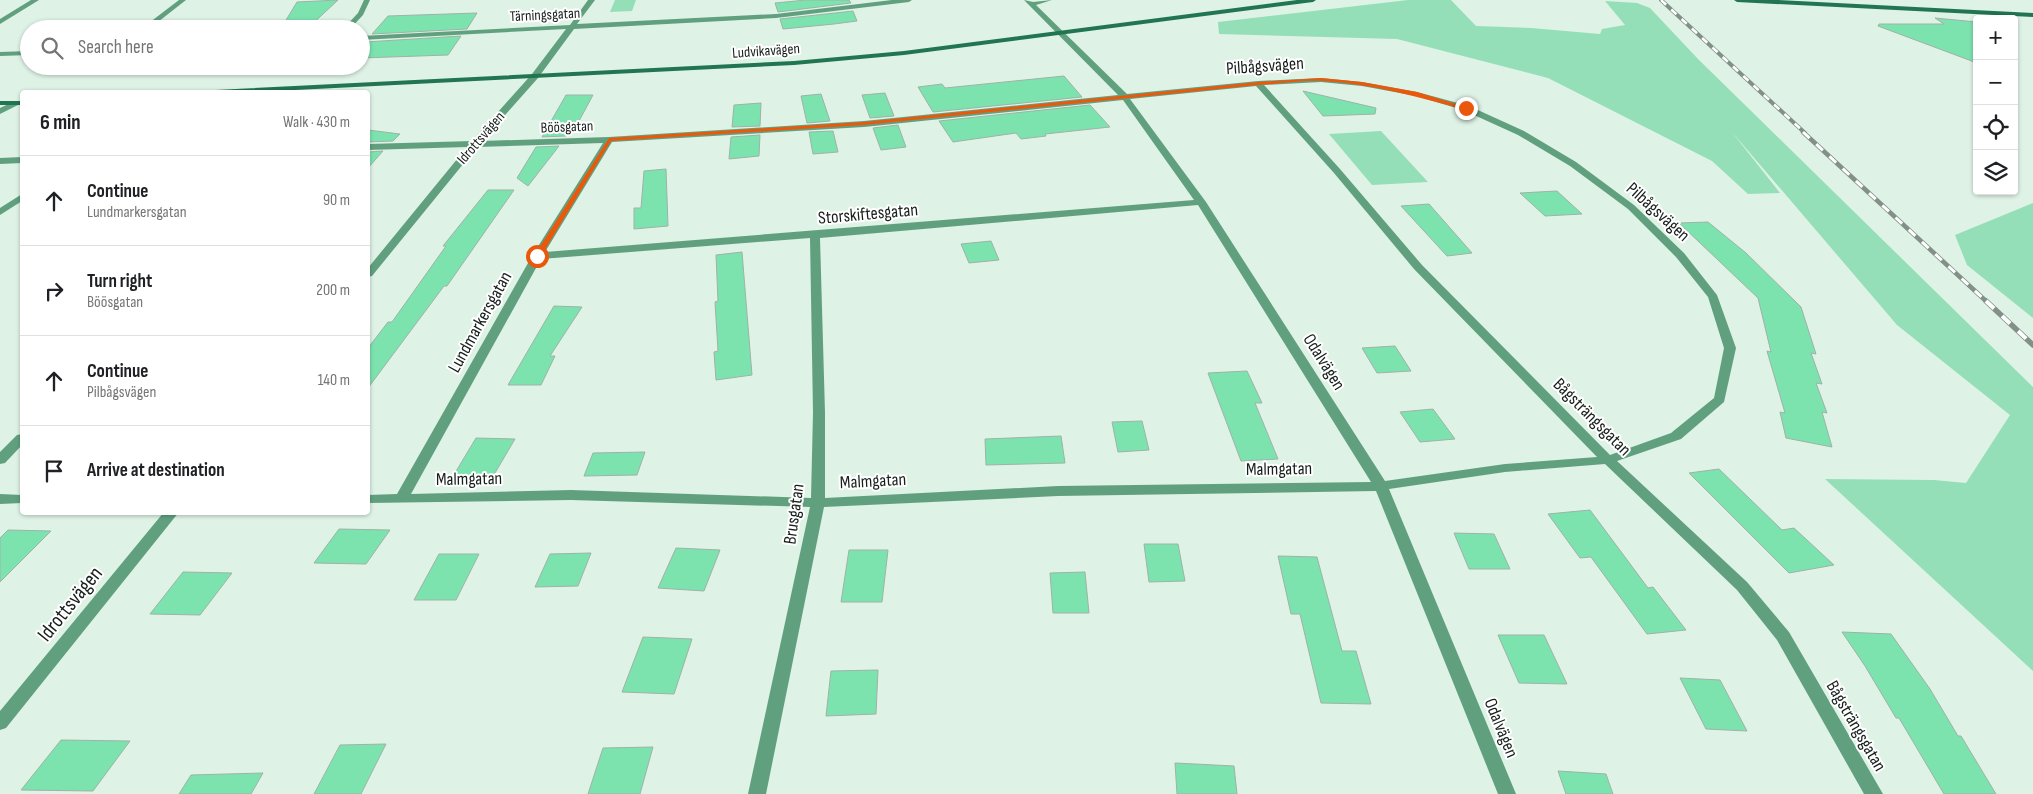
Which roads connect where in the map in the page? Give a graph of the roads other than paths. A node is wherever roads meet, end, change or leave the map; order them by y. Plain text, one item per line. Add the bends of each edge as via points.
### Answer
1 (36, 0) edge
2 (183, 0) edge
3 (367, 0) edge
4 (592, 0) edge
5 (910, 0) edge
6 (1048, 0) edge
7 (1313, 0) edge
8 (1737, 0) edge
9 (1030, 2) edge
10 (2033, 15) edge
11 (156, 20) edge
12 (355, 20) edge
13 (0, 22) edge
14 (570, 28) junction
15 (1061, 33) junction
16 (370, 38) edge
17 (20, 53) edge
18 (0, 54) edge
19 (535, 76) junction
20 (1258, 83) junction
21 (256, 90) edge
22 (1125, 97) junction
23 (18, 103) edge
24 (0, 104) edge
25 (0, 112) edge
26 (609, 140) junction
27 (474, 143) junction
28 (370, 147) edge
29 (20, 160) edge
30 (0, 161) edge
31 (20, 198) edge
32 (1201, 202) junction
33 (0, 212) edge
34 (815, 235) junction
35 (537, 256) junction
36 (370, 272) edge
37 (20, 440) edge
38 (0, 460) edge
39 (1608, 460) junction
40 (1381, 486) junction
41 (0, 499) edge
42 (20, 499) edge
43 (370, 499) edge
44 (401, 499) junction
45 (818, 503) junction
46 (170, 515) edge
47 (0, 723) edge
48 (757, 794) edge
49 (1507, 794) edge
50 (1874, 794) edge

1 - 13 street
2 - 11 street
3 - 12 street
4 - 14 street, Idrottsvägen
5 - 14 street, Tärningsgatan via 776,16
6 - 9 street
7 - 15 street, Ludvikavägen
8 - 10 street
9 - 15 street, Odalvägen
14 - 16 street, Tärningsgatan
14 - 19 street, Idrottsvägen
15 - 19 street, Ludvikavägen via 794,63
15 - 22 street, Odalvägen
17 - 18 street
19 - 21 street, Ludvikavägen
19 - 27 street, Idrottsvägen
20 - 22 street, Pilbågsvägen
20 - 39 street, Bågsträngsgatan via 1418,266
20 - 39 street, Pilbågsvägen via 1321,80 1362,84 1417,94 1466,108 1521,132 1573,164 1631,207 1680,255 1713,297 1730,348 1720,399 1676,436
22 - 26 street, Böösgatan via 864,124
22 - 32 street, Odalvägen
23 - 24 street
23 - 25 street
26 - 27 street, Böösgatan
26 - 35 street, Lundmarkersgatan
27 - 28 street, Böösgatan
27 - 36 street, Idrottsvägen
29 - 30 street
31 - 33 street
32 - 34 street, Storskiftesgatan
32 - 40 street, Odalvägen
34 - 35 street, Storskiftesgatan
34 - 45 street, Brusgatan
35 - 44 street, Lundmarkersgatan
37 - 38 street
39 - 40 street, Pilbågsvägen via 1505,468
39 - 50 street, Bågsträngsgatan via 1742,586 1783,636
40 - 45 street, Malmgatan via 1058,491
40 - 49 street, Odalvägen
41 - 42 street
43 - 44 street, Malmgatan
44 - 45 street, Malmgatan via 571,495
45 - 48 street, Brusgatan
46 - 47 street, Idrottsvägen

